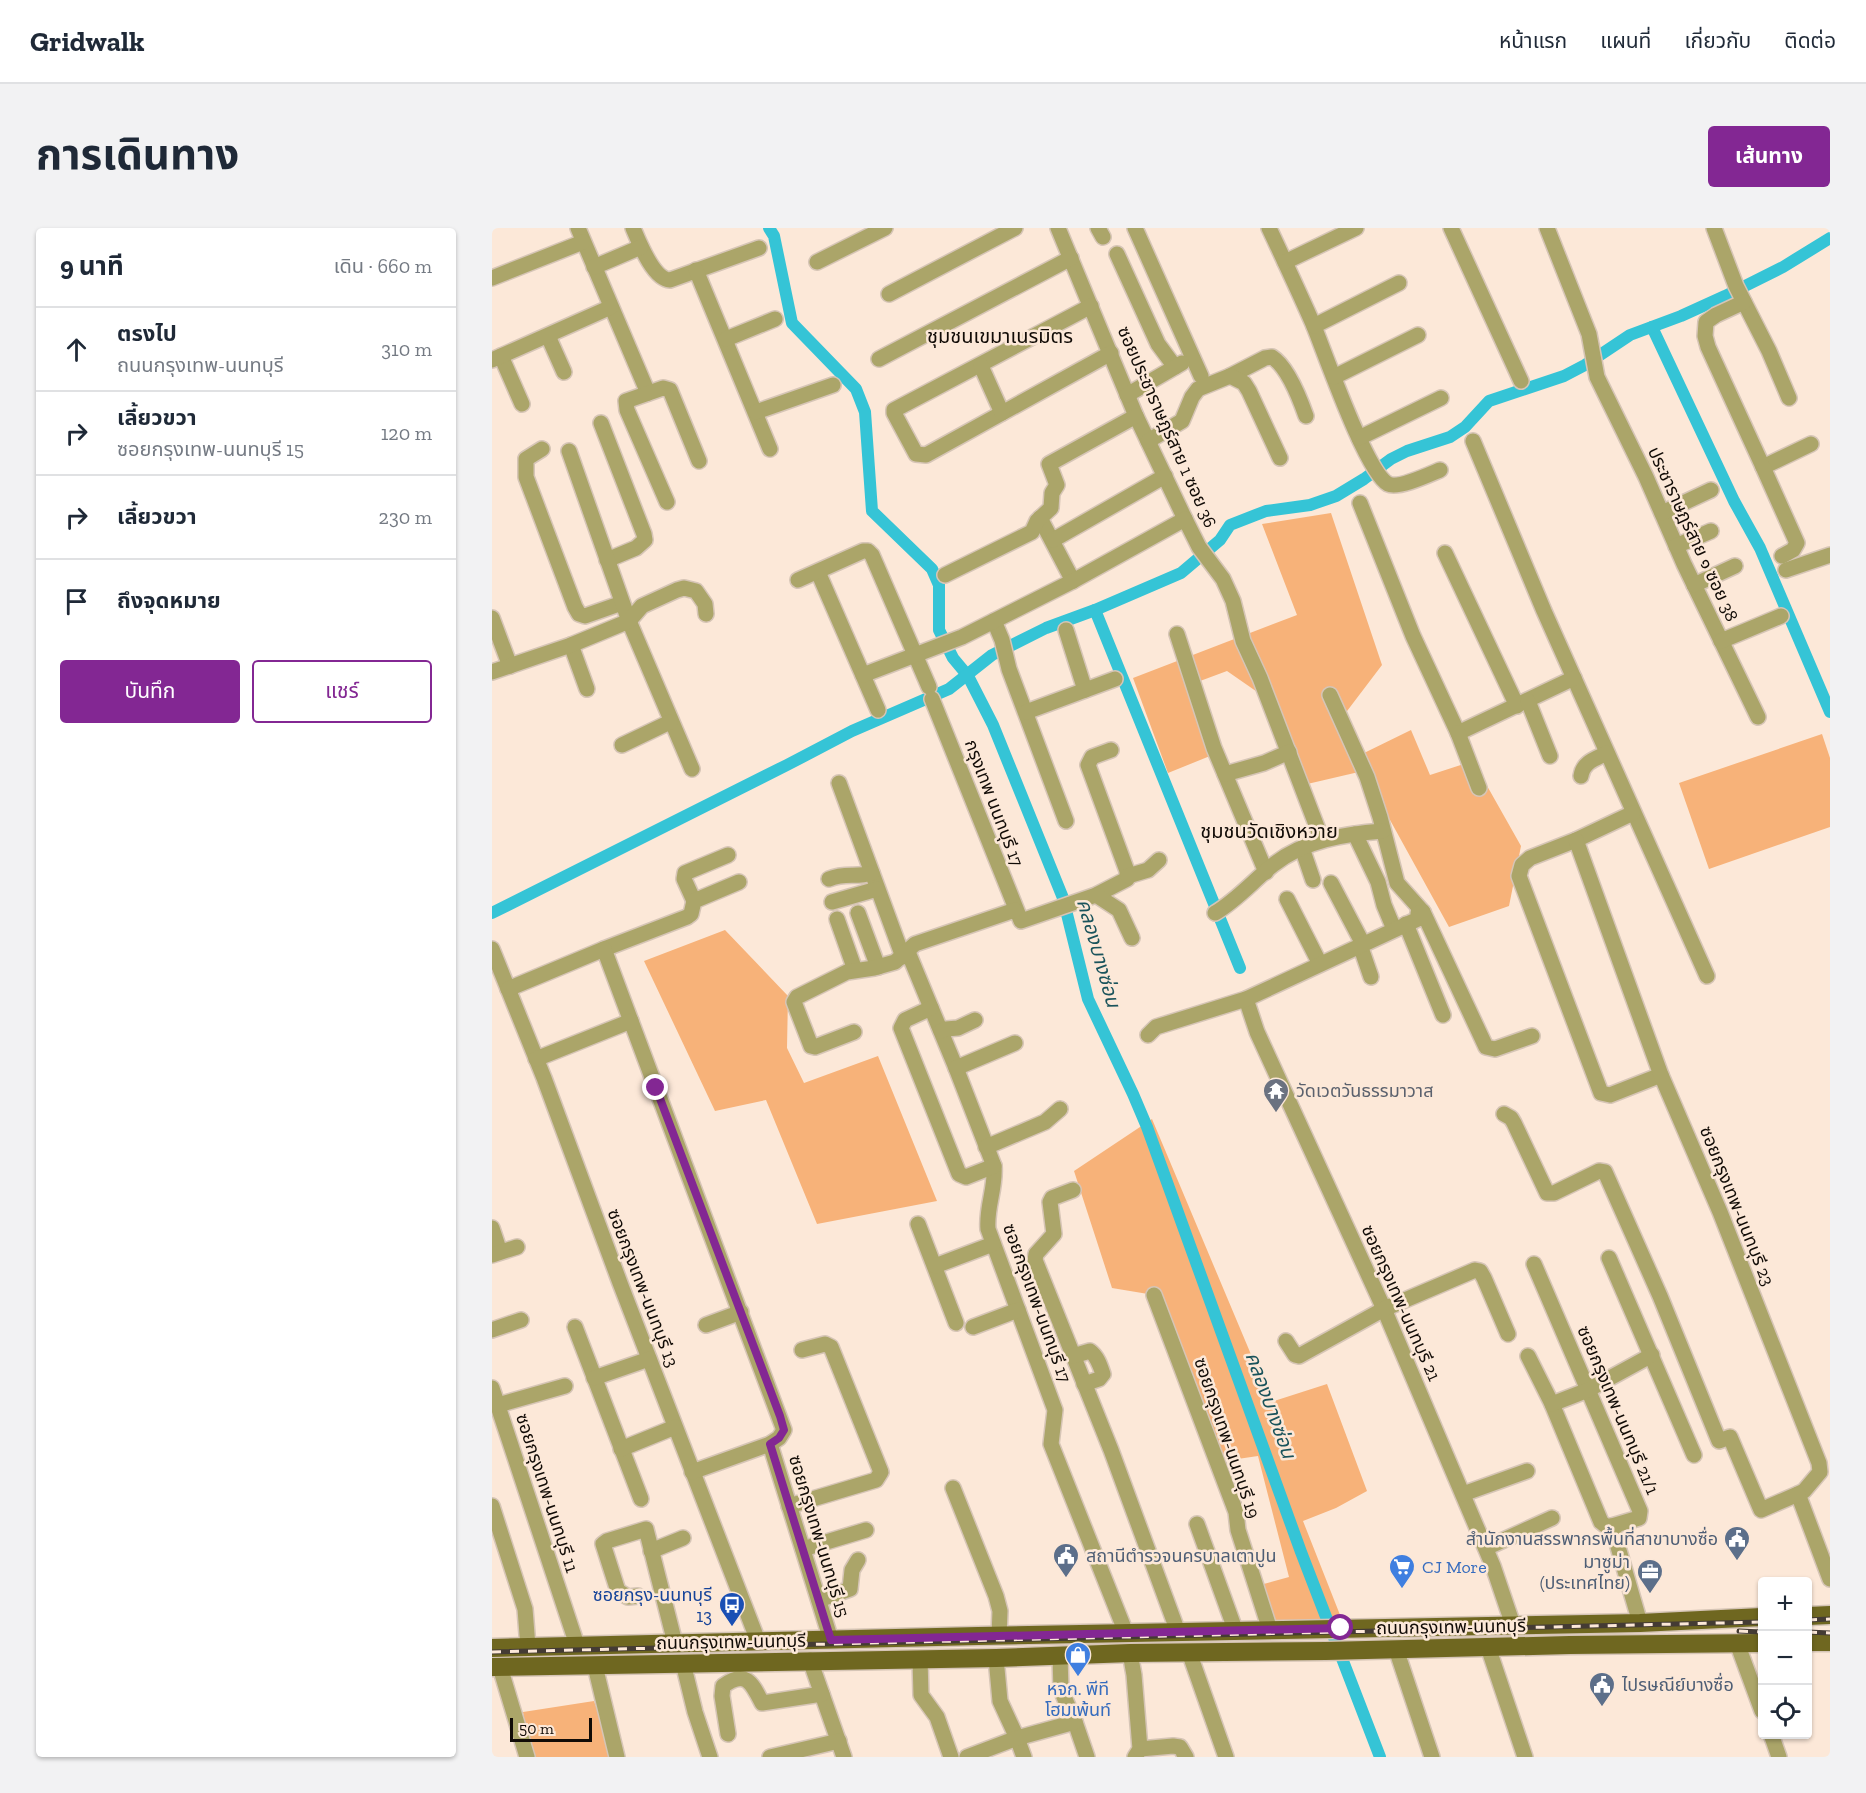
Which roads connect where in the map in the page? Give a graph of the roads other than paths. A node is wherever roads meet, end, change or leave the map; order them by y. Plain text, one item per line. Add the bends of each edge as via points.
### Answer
1 (633, 228) edge
2 (885, 228) edge
3 (1015, 228) edge
4 (1058, 228) edge
5 (1135, 228) edge
6 (1269, 228) edge
7 (1356, 228) edge
8 (1451, 228) edge
9 (1546, 228) edge
10 (1714, 228) edge
11 (580, 235) edge
12 (641, 247) junction
13 (759, 248) dead end
14 (1117, 254) dead end
15 (1071, 258) junction
16 (817, 262) dead end
17 (1285, 262) junction
18 (594, 267) junction
19 (696, 270) junction
20 (492, 278) edge
21 (1399, 283) dead end
22 (890, 294) dead end
23 (1741, 295) junction
24 (1091, 306) junction
25 (611, 307) junction
26 (775, 319) dead end
27 (1314, 326) junction
28 (1418, 335) dead end
29 (548, 336) junction
30 (726, 339) junction
31 (1111, 353) junction
32 (1193, 357) junction
33 (496, 358) edge
34 (879, 359) dead end
35 (981, 366) junction
36 (1175, 367) junction
37 (564, 372) dead end
38 (1201, 376) dead end
39 (1230, 376) junction
40 (1334, 377) junction
41 (1521, 381) dead end
42 (833, 385) dead end
43 (648, 393) junction
44 (1127, 395) junction
45 (1441, 398) dead end
46 (1789, 398) dead end
47 (522, 404) dead end
48 (756, 412) junction
49 (1002, 413) junction
50 (1136, 416) junction
51 (1306, 416) dead end
52 (601, 423) dead end
53 (1359, 438) junction
54 (1148, 441) junction
55 (1473, 441) dead end
56 (1811, 444) dead end
57 (542, 449) dead end
58 (770, 449) dead end
59 (569, 452) dead end
60 (1280, 458) dead end
61 (699, 461) dead end
62 (1763, 467) junction
63 (1440, 470) dead end
64 (1165, 476) junction
65 (1711, 490) dead end
66 (667, 502) dead end
67 (1359, 503) dead end
68 (1662, 513) junction
69 (1040, 518) junction
70 (1185, 519) junction
71 (1711, 531) dead end
72 (1053, 540) junction
73 (1676, 546) junction
74 (1445, 554) dead end
75 (1830, 555) edge
76 (607, 560) junction
77 (1735, 566) dead end
78 (818, 572) junction
79 (945, 575) dead end
80 (798, 580) dead end
81 (1073, 580) junction
82 (1694, 585) junction
83 (622, 603) junction
84 (706, 614) dead end
85 (1781, 616) dead end
86 (492, 618) edge
87 (628, 621) junction
88 (994, 621) junction
89 (1066, 630) dead end
90 (1177, 634) dead end
91 (1721, 641) junction
92 (571, 645) junction
93 (916, 655) junction
94 (510, 666) junction
95 (492, 672) edge
96 (863, 675) junction
97 (1574, 678) junction
98 (1115, 679) dead end
99 (587, 689) dead end
100 (1085, 690) junction
101 (1330, 694) dead end
102 (1522, 703) junction
103 (878, 711) dead end
104 (1026, 712) junction
105 (1758, 717) dead end
106 (670, 722) junction
107 (1458, 733) junction
108 (622, 745) dead end
109 (1111, 750) dead end
110 (1289, 752) junction
111 (1607, 753) junction
112 (1550, 756) dead end
113 (692, 770) dead end
114 (1225, 774) junction
115 (1581, 776) dead end
116 (839, 783) dead end
117 (1479, 788) dead end
118 (1633, 813) junction
119 (1066, 821) dead end
120 (1383, 831) junction
121 (1355, 834) junction
122 (1322, 840) junction
123 (1576, 840) junction
124 (1302, 848) junction
125 (728, 855) dead end
126 (1159, 860) dead end
127 (1266, 872) junction
128 (872, 873) junction
129 (1128, 876) junction
130 (829, 879) dead end
131 (1313, 880) dead end
132 (740, 882) dead end
133 (1331, 882) dead end
134 (877, 889) junction
135 (1096, 895) junction
136 (1287, 900) dead end
137 (694, 901) junction
138 (832, 902) dead end
139 (1216, 912) dead end
140 (1423, 912) junction
141 (858, 913) dead end
142 (1018, 916) junction
143 (837, 920) dead end
144 (1400, 927) junction
145 (1132, 938) dead end
146 (1361, 944) junction
147 (492, 949) edge
148 (604, 949) junction
149 (905, 955) junction
150 (1320, 964) junction
151 (878, 967) junction
152 (855, 970) junction
153 (1707, 976) dead end
154 (1371, 977) dead end
155 (508, 989) junction
156 (1246, 999) junction
157 (931, 1008) junction
158 (1443, 1015) dead end
159 (975, 1020) dead end
160 (631, 1021) junction
161 (941, 1031) junction
162 (854, 1032) dead end
163 (1148, 1035) dead end
164 (1532, 1036) dead end
165 (1016, 1044) dead end
166 (536, 1059) junction
167 (956, 1068) junction
168 (1661, 1075) junction
169 (1060, 1109) dead end
170 (1504, 1114) dead end
171 (986, 1148) junction
172 (994, 1166) junction
173 (1073, 1190) dead end
174 (918, 1224) dead end
175 (492, 1228) edge
176 (993, 1244) junction
177 (517, 1247) dead end
178 (496, 1254) edge
179 (1609, 1258) dead end
180 (1533, 1264) dead end
181 (935, 1266) junction
182 (1154, 1295) dead end
183 (1384, 1309) junction
184 (1018, 1310) junction
185 (741, 1312) junction
186 (521, 1320) dead end
187 (956, 1323) dead end
188 (706, 1324) dead end
189 (575, 1327) dead end
190 (973, 1327) dead end
191 (492, 1330) edge
192 (1508, 1334) dead end
193 (1286, 1341) dead end
194 (802, 1350) dead end
195 (1652, 1355) junction
196 (1073, 1356) junction
197 (1528, 1356) dead end
198 (649, 1359) junction
199 (594, 1378) junction
200 (1084, 1384) junction
201 (565, 1386) dead end
202 (492, 1388) edge
203 (1588, 1390) junction
204 (1552, 1404) junction
205 (498, 1405) junction
206 (675, 1427) junction
207 (770, 1444) junction
208 (621, 1449) junction
209 (1694, 1455) dead end
210 (1527, 1471) dead end
211 (692, 1472) junction
212 (953, 1488) dead end
213 (1462, 1494) junction
214 (1798, 1494) junction
215 (641, 1499) dead end
216 (492, 1506) edge
217 (789, 1506) junction
218 (1552, 1518) dead end
219 (1197, 1524) dead end
220 (1612, 1526) junction
221 (866, 1530) dead end
222 (682, 1538) dead end
223 (1486, 1548) junction
224 (803, 1549) junction
225 (651, 1551) junction
226 (858, 1560) dead end
227 (1830, 1579) edge
228 (638, 1596) dead end
229 (819, 1600) junction
230 (1830, 1614) edge
231 (1812, 1616) edge
232 (1758, 1617) edge
233 (1734, 1618) junction
234 (1640, 1623) junction
235 (1514, 1625) junction
236 (1270, 1630) junction
237 (1178, 1632) junction
238 (1236, 1632) junction
239 (1126, 1633) junction
240 (999, 1636) junction
241 (831, 1640) junction
242 (758, 1641) junction
243 (1758, 1642) edge
244 (1812, 1642) edge
245 (1830, 1642) edge
246 (675, 1643) junction
247 (1737, 1643) junction
248 (577, 1645) junction
249 (528, 1647) junction
250 (1488, 1647) junction
251 (492, 1648) edge
252 (1396, 1649) junction
253 (1190, 1652) junction
254 (1130, 1653) junction
255 (1060, 1656) junction
256 (920, 1659) junction
257 (996, 1659) junction
258 (810, 1660) junction
259 (760, 1662) junction
260 (683, 1663) junction
261 (595, 1666) junction
262 (496, 1667) edge
263 (822, 1694) junction
264 (1758, 1700) edge
265 (1075, 1722) junction
266 (728, 1734) dead end
267 (1017, 1738) junction
268 (1773, 1739) edge
269 (839, 1741) junction
270 (1138, 1753) edge
271 (527, 1757) edge
272 (617, 1757) edge
273 (710, 1757) edge
274 (770, 1757) edge
275 (844, 1757) edge
276 (951, 1757) edge
277 (967, 1757) edge
278 (1024, 1757) edge
279 (1087, 1757) edge
280 (1186, 1757) edge
281 (1226, 1757) edge
282 (1432, 1757) edge
283 (1525, 1757) edge
284 (1779, 1757) edge

1 - 12 street
2 - 16 street
3 - 22 street
4 - 15 street, ซอยประชาราษฎร์สาย 1 ซอย 36
5 - 32 street
6 - 17 street
7 - 17 street
8 - 41 street
9 - 68 street, ประชาราษฎร์สาย ๑ ซอย 38 via 1588,334 1600,384
10 - 23 street
11 - 18 street
11 - 20 street
12 - 18 street
12 - 19 street via 662,279 670,280
13 - 19 street
14 - 36 street via 1158,344
15 - 24 street, ซอยประชาราษฎร์สาย 1 ซอย 36
15 - 34 street
17 - 27 street
18 - 25 street
19 - 30 street
21 - 27 street
23 - 46 street
23 - 62 street via 1706,322 1705,336
24 - 31 street, ซอยประชาราษฎร์สาย 1 ซอย 36
24 - 35 street
25 - 29 street
25 - 43 street
26 - 30 street
27 - 40 street
28 - 40 street
29 - 33 street
29 - 37 street
30 - 48 street
31 - 44 street, ซอยประชาราษฎร์สาย 1 ซอย 36
31 - 49 street
32 - 36 street
32 - 38 street
33 - 47 street
35 - 49 street
35 - 49 street via 894,413 916,454 922,456
36 - 44 street
39 - 51 street via 1272,357 1295,389
39 - 54 street via 1198,389 1182,421
39 - 60 street via 1244,383 1249,391
40 - 53 street
42 - 48 street
43 - 61 street via 670,390
43 - 66 street via 626,401 626,405
44 - 50 street, ซอยประชาราษฎร์สาย 1 ซอย 36
45 - 53 street
48 - 58 street
50 - 54 street, ซอยประชาราษฎร์สาย 1 ซอย 36
50 - 69 street via 1049,464 1057,485 1052,508
52 - 76 street via 645,540
53 - 63 street via 1386,483 1396,486
54 - 64 street, ซอยประชาราษฎร์สาย 1 ซอย 36
55 - 97 street
56 - 62 street
57 - 83 street via 526,459 526,477 575,608 585,616
59 - 76 street
62 - 75 street via 1797,543 1784,563
64 - 70 street, ซอยประชาราษฎร์สาย 1 ซอย 36
64 - 72 street
65 - 68 street
67 - 107 street
68 - 73 street, ประชาราษฎร์สาย ๑ ซอย 38
69 - 72 street
69 - 79 street via 1032,532
70 - 81 street
70 - 110 street, ซอยประชาราษฎร์สาย 1 ซอย 36 via 1233,601 1243,641
71 - 73 street
72 - 81 street
73 - 82 street, ประชาราษฎร์สาย ๑ ซอย 38
74 - 102 street
76 - 83 street
77 - 82 street
78 - 80 street
78 - 93 street, กรุงเทพ นนทบุรี 17 via 868,551
78 - 96 street
81 - 88 street
82 - 91 street, ประชาราษฎร์สาย ๑ ซอย 38
83 - 87 street
84 - 87 street via 705,604 696,591 684,588 642,606
85 - 91 street
86 - 94 street
87 - 92 street
87 - 106 street
88 - 93 street
88 - 104 street
89 - 100 street
90 - 114 street
91 - 105 street, ประชาราษฎร์สาย ๑ ซอย 38
92 - 94 street
92 - 99 street
93 - 96 street
93 - 142 street, กรุงเทพ นนทบุรี 17
94 - 95 street
96 - 103 street
97 - 102 street
97 - 111 street
98 - 100 street
100 - 104 street
101 - 120 street via 1366,777
102 - 107 street
102 - 112 street
104 - 119 street
106 - 108 street
106 - 113 street
107 - 117 street
109 - 129 street via 1092,757 1088,765
110 - 114 street
110 - 122 street, ซอยประชาราษฎร์สาย 1 ซอย 36
111 - 115 street via 1588,763
111 - 118 street
114 - 127 street
116 - 128 street, ซอยกรุงเทพ-นนทบุรี 17
118 - 123 street
118 - 153 street
120 - 121 street
120 - 140 street via 1397,883
121 - 122 street
121 - 144 street via 1378,882 1384,905
122 - 124 street
123 - 168 street, ซอยกรุงเทพ-นนทบุรี 23
123 - 168 street via 1530,858 1522,865 1522,886 1601,1093 1610,1095
124 - 127 street
124 - 131 street
125 - 137 street via 685,873
126 - 129 street via 1148,870
127 - 139 street
128 - 130 street
128 - 134 street, ซอยกรุงเทพ-นนทบุรี 17
129 - 135 street via 1125,882
132 - 137 street
133 - 146 street
134 - 138 street
134 - 149 street, ซอยกรุงเทพ-นนทบุรี 17
135 - 142 street via 1063,907
135 - 145 street via 1119,910
136 - 150 street
137 - 148 street via 687,917
140 - 144 street via 1418,913 1418,919
140 - 164 street via 1486,1047 1495,1049
141 - 151 street
142 - 149 street via 915,944
143 - 152 street
144 - 146 street
144 - 158 street
146 - 150 street
146 - 154 street
147 - 155 street, ซอยกรุงเทพ-นนทบุรี 13
148 - 155 street
148 - 160 street
149 - 151 street
149 - 157 street, ซอยกรุงเทพ-นนทบุรี 17
150 - 156 street
151 - 152 street
152 - 162 street via 797,997 794,1002 811,1046
155 - 166 street, ซอยกรุงเทพ-นนทบุรี 13
156 - 163 street via 1156,1027
156 - 183 street, ซอยกรุงเทพ-นนทบุรี 21 via 1257,1032
157 - 161 street, ซอยกรุงเทพ-นนทบุรี 17
157 - 172 street via 902,1022 901,1028 958,1173 966,1177
159 - 161 street
160 - 166 street
160 - 185 street
161 - 167 street, ซอยกรุงเทพ-นนทบุรี 17
165 - 167 street
166 - 198 street, ซอยกรุงเทพ-นนทบุรี 13
167 - 171 street, ซอยกรุงเทพ-นนทบุรี 17
168 - 214 street, ซอยกรุงเทพ-นนทบุรี 23 via 1819,1463 1820,1472
169 - 171 street via 1039,1125
170 - 214 street via 1515,1123 1548,1193 1599,1171 1605,1172 1719,1441 1730,1437 1761,1510
171 - 172 street, ซอยกรุงเทพ-นนทบุรี 17
172 - 176 street, ซอยกรุงเทพ-นนทบุรี 17 via 987,1214
173 - 196 street via 1052,1198 1054,1233 1035,1260
174 - 181 street
175 - 178 street
176 - 181 street
176 - 184 street, ซอยกรุงเทพ-นนทบุรี 17
177 - 178 street
179 - 195 street
180 - 203 street, ซอยกรุงเทพ-นนทบุรี 21/1
181 - 187 street
182 - 236 street, ซอยกรุงเทพ-นนทบุรี 19 via 1236,1512 1238,1530
183 - 192 street via 1480,1270
183 - 193 street via 1299,1356
183 - 213 street, ซอยกรุงเทพ-นนทบุรี 21
184 - 190 street
184 - 239 street, ซอยกรุงเทพ-นนทบุรี 17 via 1055,1410 1051,1444
185 - 188 street
185 - 207 street via 784,1430
186 - 191 street
189 - 199 street
194 - 217 street via 825,1344 831,1347 881,1472 876,1480
195 - 203 street
195 - 209 street
196 - 200 street
196 - 200 street via 1090,1351 1101,1367 1103,1374 1099,1379
197 - 204 street
198 - 199 street
198 - 206 street, ซอยกรุงเทพ-นนทบุรี 13
199 - 208 street
200 - 237 street
201 - 205 street
202 - 205 street, ซอยกรุงเทพ-นนทบุรี 11
203 - 204 street
203 - 220 street, ซอยกรุงเทพ-นนทบุรี 21/1 via 1640,1511 1639,1518
204 - 220 street via 1601,1522
205 - 248 street, ซอยกรุงเทพ-นนทบุรี 11
206 - 208 street
206 - 211 street, ซอยกรุงเทพ-นนทบุรี 13
207 - 211 street
207 - 217 street, ซอยกรุงเทพ-นนทบุรี 15
208 - 215 street
210 - 213 street
211 - 242 street, ซอยกรุงเทพ-นนทบุรี 13
212 - 240 street via 996,1596
213 - 223 street, ซอยกรุงเทพ-นนทบุรี 21
214 - 227 street
216 - 249 street via 525,1609
217 - 224 street, ซอยกรุงเทพ-นนทบุรี 15
218 - 223 street
219 - 238 street
220 - 234 street
221 - 224 street
222 - 225 street
223 - 235 street, ซอยกรุงเทพ-นนทบุรี 21
224 - 229 street, ซอยกรุงเทพ-นนทบุรี 15
225 - 228 street via 646,1529 603,1544 618,1591 628,1597
225 - 246 street
226 - 229 street via 852,1570 850,1589
229 - 241 street, ซอยกรุงเทพ-นนทบุรี 15
230 - 231 main road
232 - 233 main road, ถนนกรุงเทพ-นนทบุรี
233 - 234 main road, ถนนกรุงเทพ-นนทบุรี
233 - 247 main road
234 - 235 main road, ถนนกรุงเทพ-นนทบุรี
235 - 236 main road, ถนนกรุงเทพ-นนทบุรี
236 - 238 main road, ถนนกรุงเทพ-นนทบุรี
237 - 238 main road, ถนนกรุงเทพ-นนทบุรี
237 - 239 main road, ถนนกรุงเทพ-นนทบุรี
239 - 240 main road, ถนนกรุงเทพ-นนทบุรี
239 - 254 main road
240 - 241 main road, ถนนกรุงเทพ-นนทบุรี
241 - 242 main road, ถนนกรุงเทพ-นนทบุรี
242 - 246 main road, ถนนกรุงเทพ-นนทบุรี
242 - 259 main road
243 - 247 main road, ถนนกรุงเทพ-นนทบุรี
244 - 245 main road
246 - 248 main road, ถนนกรุงเทพ-นนทบุรี
247 - 250 main road, ถนนกรุงเทพ-นนทบุรี
247 - 264 street
248 - 249 main road, ถนนกรุงเทพ-นนทบุรี
249 - 251 main road, ถนนกรุงเทพ-นนทบุรี
250 - 252 main road, ถนนกรุงเทพ-นนทบุรี
250 - 283 street
252 - 253 main road, ถนนกรุงเทพ-นนทบุรี
252 - 282 street
253 - 254 main road, ถนนกรุงเทพ-นนทบุรี
253 - 281 street
254 - 255 main road, ถนนกรุงเทพ-นนทบุรี
254 - 270 street
255 - 257 main road, ถนนกรุงเทพ-นนทบุรี
255 - 265 street via 1061,1690
256 - 257 main road, ถนนกรุงเทพ-นนทบุรี
256 - 258 main road, ถนนกรุงเทพ-นนทบุรี
256 - 276 street via 921,1695 937,1718
257 - 267 street via 1000,1701
258 - 259 main road, ถนนกรุงเทพ-นนทบุรี
258 - 263 street
259 - 260 main road, ถนนกรุงเทพ-นนทบุรี
260 - 261 main road, ถนนกรุงเทพ-นนทบุรี
260 - 273 street
261 - 262 main road, ถนนกรุงเทพ-นนทบุรี
261 - 272 street
262 - 271 street
263 - 266 street via 762,1703 752,1682 745,1678 730,1681 723,1686 722,1696
263 - 269 street
265 - 267 street
265 - 279 street
267 - 277 street
267 - 278 street
268 - 284 street
269 - 274 street
269 - 275 street
270 - 280 street via 1173,1746

